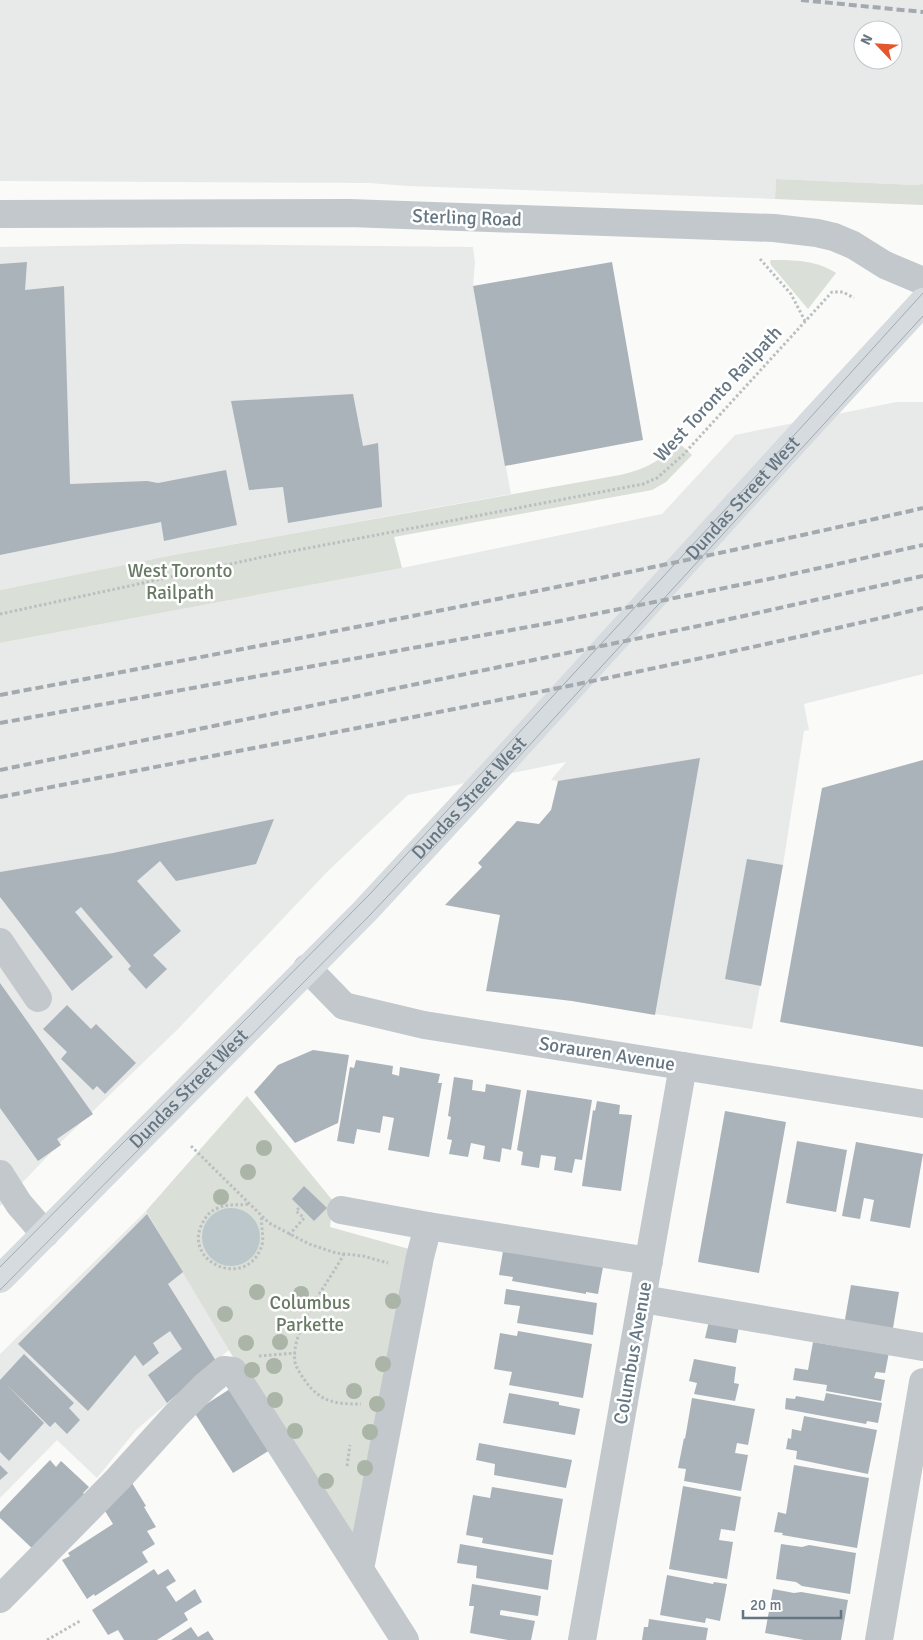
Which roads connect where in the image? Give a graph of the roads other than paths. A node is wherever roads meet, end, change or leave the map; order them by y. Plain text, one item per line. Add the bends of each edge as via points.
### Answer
1 (0, 214) edge
2 (923, 281) edge
3 (923, 302) edge
4 (0, 942) edge
5 (307, 968) junction
6 (38, 998) dead end
7 (683, 1066) junction
8 (923, 1104) edge
9 (0, 1174) edge
10 (341, 1210) dead end
11 (428, 1226) junction
12 (45, 1234) junction
13 (649, 1261) junction
14 (0, 1279) edge
15 (643, 1299) junction
16 (923, 1347) edge
17 (923, 1382) edge
18 (360, 1569) junction
19 (0, 1599) edge
20 (405, 1640) edge
21 (582, 1640) edge
22 (879, 1640) edge

1 - 2 street, Sterling Road via 349,213 774,228 834,237
3 - 5 main road, Dundas Street West via 489,778
4 - 6 street
5 - 7 street, Sorauren Avenue via 344,1006 424,1024
5 - 12 main road, Dundas Street West
7 - 8 street, Sorauren Avenue
7 - 13 street, Columbus Avenue
9 - 12 street via 19,1204
10 - 11 street
11 - 13 street
11 - 18 street
12 - 14 main road, Dundas Street West
13 - 15 street, Columbus Avenue
15 - 16 street
15 - 21 street, Columbus Avenue
17 - 22 street
18 - 19 street via 233,1371 224,1370
18 - 20 street

